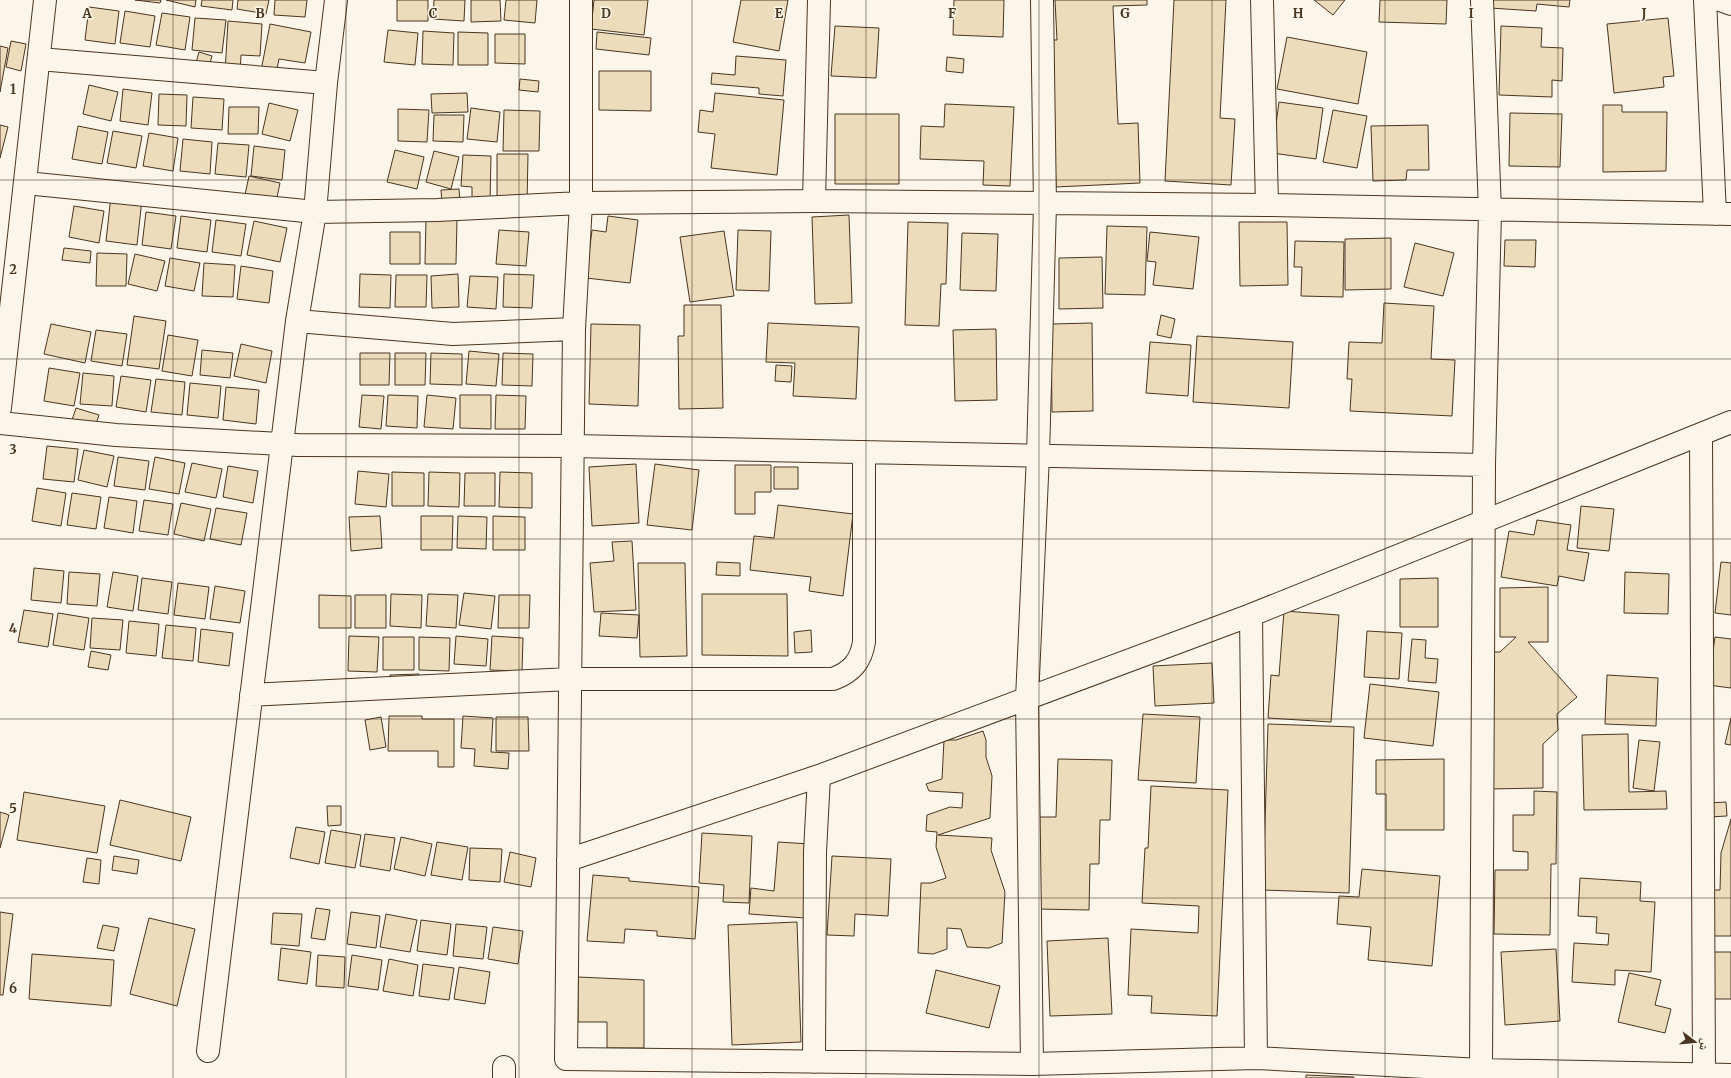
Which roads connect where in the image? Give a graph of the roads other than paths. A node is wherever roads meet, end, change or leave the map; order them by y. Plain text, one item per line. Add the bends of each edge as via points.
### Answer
1 (45, 0) edge
2 (336, 0) edge
3 (581, 0) edge
4 (819, 0) edge
5 (1042, 0) edge
6 (1262, 0) edge
7 (1482, 0) edge
8 (1706, 0) edge
9 (1720, 0) edge
10 (1731, 4) edge
11 (39, 59) junction
12 (326, 83) junction
13 (26, 183) junction
14 (814, 201) junction
15 (581, 203) junction
16 (1044, 205) junction
17 (1266, 205) junction
18 (1490, 211) junction
19 (315, 212) junction
20 (1723, 214) edge
21 (297, 321) junction
22 (574, 329) junction
23 (0, 408) edge
24 (1731, 422) edge
25 (0, 423) edge
26 (1701, 435) junction
27 (282, 444) junction
28 (573, 446) junction
29 (864, 452) junction
30 (1038, 455) junction
31 (1484, 465) junction
32 (1484, 522) junction
33 (1250, 615) junction
34 (570, 679) junction
35 (251, 695) junction
36 (1027, 699) junction
37 (819, 776) junction
38 (568, 860) junction
39 (208, 1052) dead end
40 (1256, 1058) junction
41 (814, 1062) junction
42 (1032, 1064) junction
43 (1481, 1070) junction
44 (1704, 1075) junction
45 (1731, 1075) edge

1 - 11 street
2 - 12 street
3 - 15 street
4 - 14 street
5 - 16 street
6 - 17 street
7 - 18 street
8 - 20 street
9 - 10 street
11 - 12 street
11 - 13 street
12 - 19 street
13 - 19 street
13 - 23 street
14 - 15 street
14 - 16 street
15 - 19 street via 437,210
15 - 22 street
16 - 17 street
16 - 30 street
17 - 18 street
18 - 20 street
18 - 31 street
19 - 21 street
21 - 22 street via 453,334
21 - 27 street
22 - 28 street
24 - 26 street
25 - 27 street via 116,435
26 - 32 street
26 - 44 street
27 - 28 street
27 - 35 street
28 - 29 street
28 - 34 street
29 - 30 street
29 - 34 street via 864,642 859,660 843,675 833,679
30 - 31 street
30 - 36 street
31 - 32 street
32 - 33 street
32 - 43 street
33 - 36 street
33 - 40 street
34 - 35 street
34 - 38 street
35 - 39 street
36 - 37 street
36 - 42 street
37 - 38 street
37 - 41 street via 815,852
38 - 41 street via 566,1059
40 - 42 street
40 - 43 street
41 - 42 street
43 - 44 street
44 - 45 street

